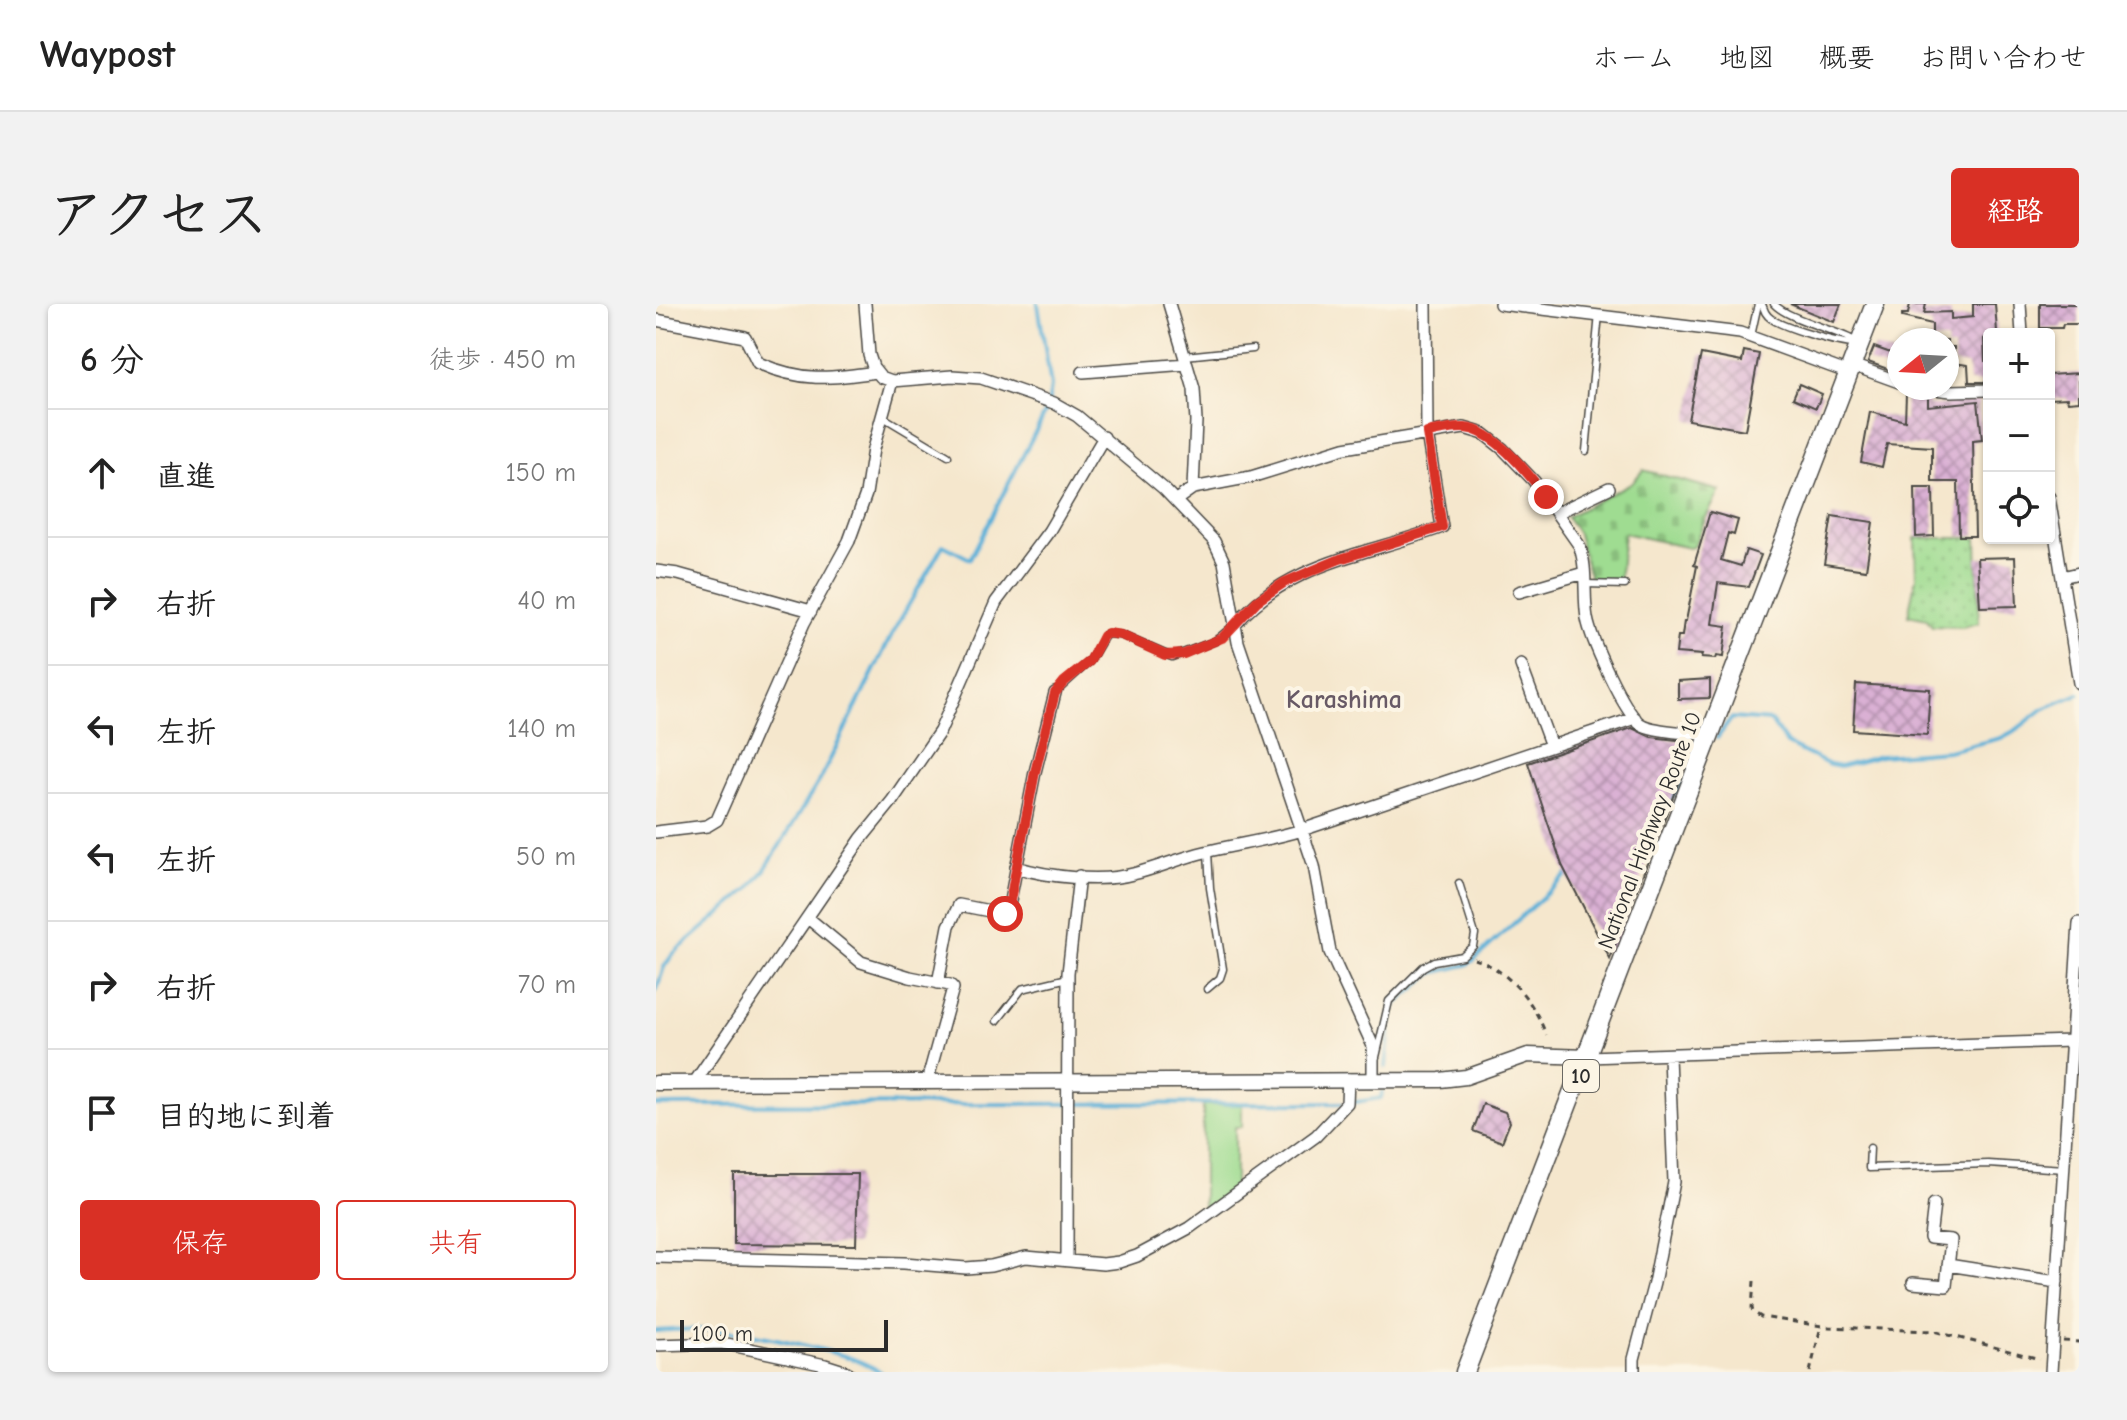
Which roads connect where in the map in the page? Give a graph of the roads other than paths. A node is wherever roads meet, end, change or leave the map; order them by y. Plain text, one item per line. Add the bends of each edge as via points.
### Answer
1 (865, 304) edge
2 (1169, 304) edge
3 (1426, 304) edge
4 (1500, 304) edge
5 (1760, 304) edge
6 (1774, 304) edge
7 (1875, 304) edge
8 (2020, 304) edge
9 (1604, 311) edge
10 (656, 320) edge
11 (2022, 328) edge
12 (1751, 336) junction
13 (1860, 344) junction
14 (1253, 349) dead end
15 (1186, 360) junction
16 (1851, 369) junction
17 (876, 372) junction
18 (1083, 372) dead end
19 (1887, 379) edge
20 (892, 381) junction
21 (1983, 390) edge
22 (1959, 391) edge
23 (883, 417) junction
24 (1427, 433) junction
25 (1104, 437) junction
26 (1586, 451) dead end
27 (948, 456) dead end
28 (1193, 488) junction
29 (1609, 488) dead end
30 (1176, 500) junction
31 (1557, 513) junction
32 (2055, 534) edge
33 (656, 571) edge
34 (2079, 573) edge
35 (2062, 577) junction
36 (1584, 578) junction
37 (1625, 585) dead end
38 (1519, 592) dead end
39 (811, 611) junction
40 (1234, 626) junction
41 (1521, 665) dead end
42 (2079, 683) edge
43 (1055, 693) joint
44 (1635, 718) junction
45 (1711, 734) junction
46 (1551, 746) junction
47 (1302, 830) junction
48 (656, 832) edge
49 (1207, 851) junction
50 (1016, 867) junction
51 (1079, 876) junction
52 (1459, 883) dead end
53 (808, 918) junction
54 (2079, 923) edge
55 (1068, 978) junction
56 (938, 983) junction
57 (1207, 989) dead end
58 (2077, 994) edge
59 (997, 1021) dead end
60 (2072, 1041) junction
61 (1669, 1056) junction
62 (1588, 1057) junction
63 (1374, 1059) junction
64 (1348, 1079) junction
65 (1373, 1080) junction
66 (1069, 1081) junction
67 (927, 1082) junction
68 (656, 1083) edge
69 (694, 1083) junction
70 (1870, 1148) dead end
71 (2064, 1169) junction
72 (1934, 1204) dead end
73 (656, 1257) edge
74 (1067, 1259) junction
75 (1948, 1265) junction
76 (2057, 1282) junction
77 (1913, 1283) dead end
78 (656, 1345) edge
79 (2052, 1366) edge
80 (847, 1372) edge
81 (1465, 1372) edge
82 (1634, 1372) edge

1 - 17 street via 869,355
2 - 15 street
3 - 24 street
4 - 9 street
5 - 12 lane
5 - 13 lane via 1776,322 1841,344
6 - 13 lane
7 - 13 highway, National Highway Route 10 / 10
8 - 11 street
9 - 12 street
9 - 26 lane
10 - 17 street via 745,337 758,363 804,379
12 - 16 street
13 - 16 highway, National Highway Route 10 / 10
14 - 15 lane
15 - 18 street
15 - 28 street via 1195,402
16 - 19 street
16 - 45 highway, National Highway Route 10 / 10
17 - 20 street
20 - 23 street
20 - 25 street via 952,376 994,381 1063,407
21 - 22 street
23 - 27 lane
23 - 39 street via 854,530
24 - 28 street via 1357,445 1251,477
24 - 31 street via 1464,428 1484,434 1527,474
24 - 40 street via 1442,527 1285,582
25 - 30 street
25 - 53 street via 1049,531 996,602 940,731
28 - 30 street
29 - 31 street
30 - 40 street via 1218,548
31 - 36 street via 1579,545
32 - 35 street
33 - 39 street
34 - 35 street
35 - 42 street
36 - 37 lane
36 - 38 street
36 - 44 street via 1591,634
39 - 48 street via 717,820
40 - 43 lane via 1215,641 1172,657 1106,634 1090,661
40 - 47 street
41 - 46 street
43 - 50 street
44 - 45 street via 1649,727
44 - 46 street
45 - 62 highway, National Highway Route 10 / 10
46 - 47 street
47 - 49 street
47 - 63 street via 1330,952 1373,1046
49 - 51 street via 1128,876
49 - 57 lane via 1223,969
50 - 51 street
50 - 56 street via 1006,913 965,904 957,908
51 - 55 street
52 - 63 lane via 1475,939 1471,950 1428,964 1389,1001
53 - 56 street via 861,962
53 - 69 street
54 - 58 street
55 - 59 lane via 1022,989
55 - 66 street
56 - 67 street via 950,985 953,992
58 - 60 street
60 - 61 street
60 - 71 street
61 - 62 street
61 - 82 street via 1674,1182
62 - 65 street via 1539,1053 1466,1077
62 - 81 highway, National Highway Route 10 / 10
63 - 65 street
64 - 65 street
64 - 66 street
64 - 74 street via 1347,1103 1325,1128 1189,1228 1119,1262
66 - 67 street
66 - 74 street
67 - 69 street
68 - 69 street
70 - 71 lane via 1869,1168 2003,1164
71 - 76 street
72 - 75 street via 1930,1238 1951,1240
73 - 74 street via 966,1268 1026,1257
75 - 76 street
75 - 77 street via 1946,1286
76 - 79 street
78 - 80 street via 722,1343

